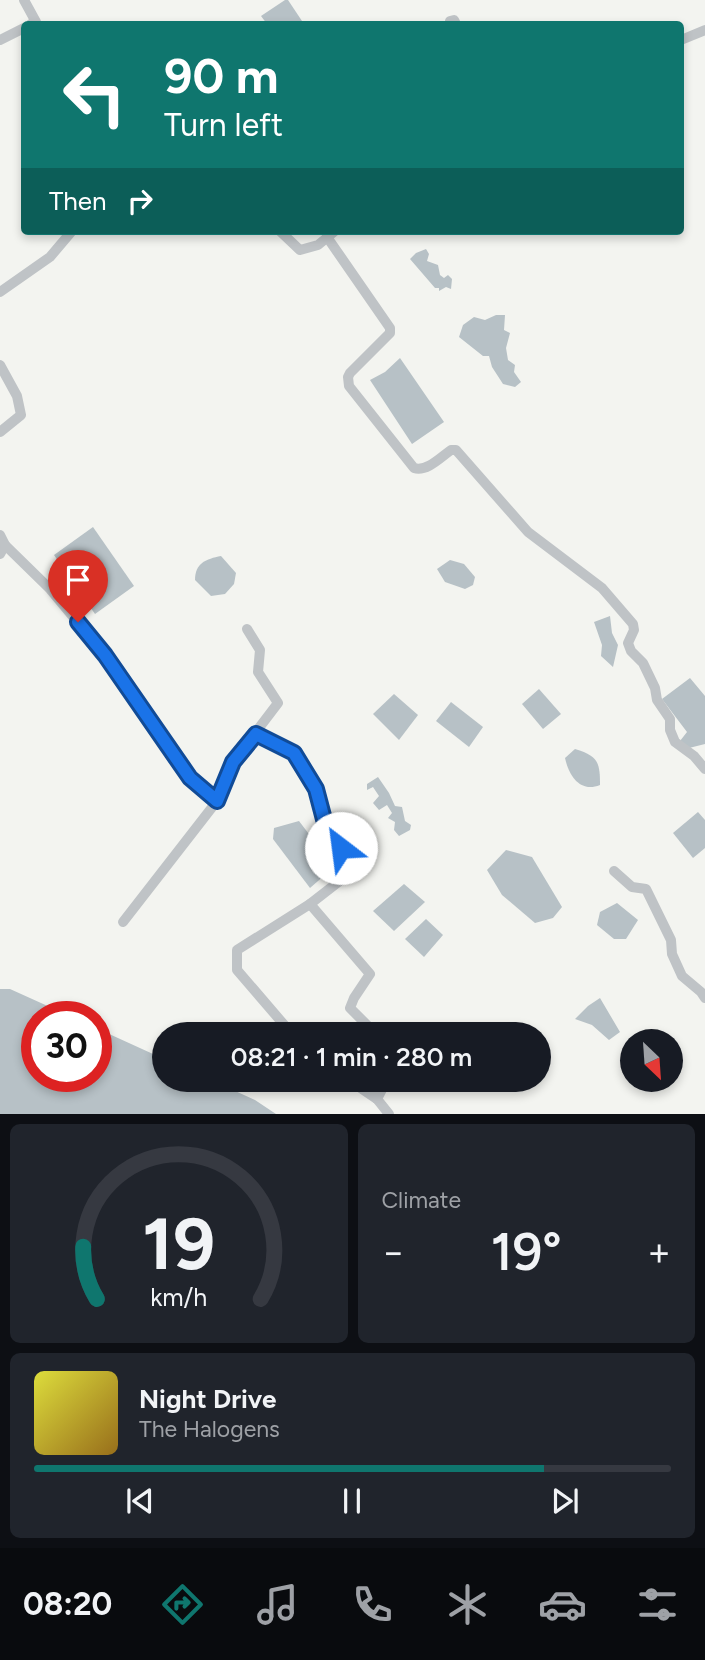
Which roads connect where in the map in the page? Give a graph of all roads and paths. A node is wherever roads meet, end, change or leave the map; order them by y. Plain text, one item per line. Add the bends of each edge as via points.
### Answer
1 (24, 0) edge
2 (35, 21) edge
3 (21, 30) edge
4 (705, 30) edge
5 (684, 39) edge
6 (0, 40) edge
7 (69, 235) edge
8 (284, 235) edge
9 (330, 235) edge
10 (332, 235) edge
11 (0, 292) edge
12 (0, 365) edge
13 (0, 432) edge
14 (2, 545) edge
15 (247, 629) dead end
16 (256, 734) junction
17 (705, 769) edge
18 (217, 801) junction
19 (614, 871) dead end
20 (310, 904) junction
21 (123, 922) dead end
22 (705, 998) edge
23 (282, 1022) edge
24 (364, 1022) edge
25 (367, 1092) edge
26 (381, 1092) edge
27 (377, 1099) junction
28 (389, 1114) edge

1 - 2 street
3 - 6 street
4 - 5 street
7 - 11 street via 50,257
8 - 9 street via 300,250 318,245
10 - 17 street via 390,328 348,377 349,386 414,468 426,468 456,450 528,532 602,588 633,624 628,643 643,663 676,742
12 - 13 street via 17,396 21,415
14 - 18 street via 50,589 105,655 190,778
15 - 16 street via 260,650 258,672 278,703
16 - 18 street via 233,762
16 - 20 street via 294,753 316,789 326,827 355,869
18 - 21 street
19 - 22 street via 632,887 646,890 671,940 671,954 682,976
20 - 23 street via 237,950 237,970
20 - 24 street via 370,974 350,1008
25 - 27 street
26 - 27 street
27 - 28 street

